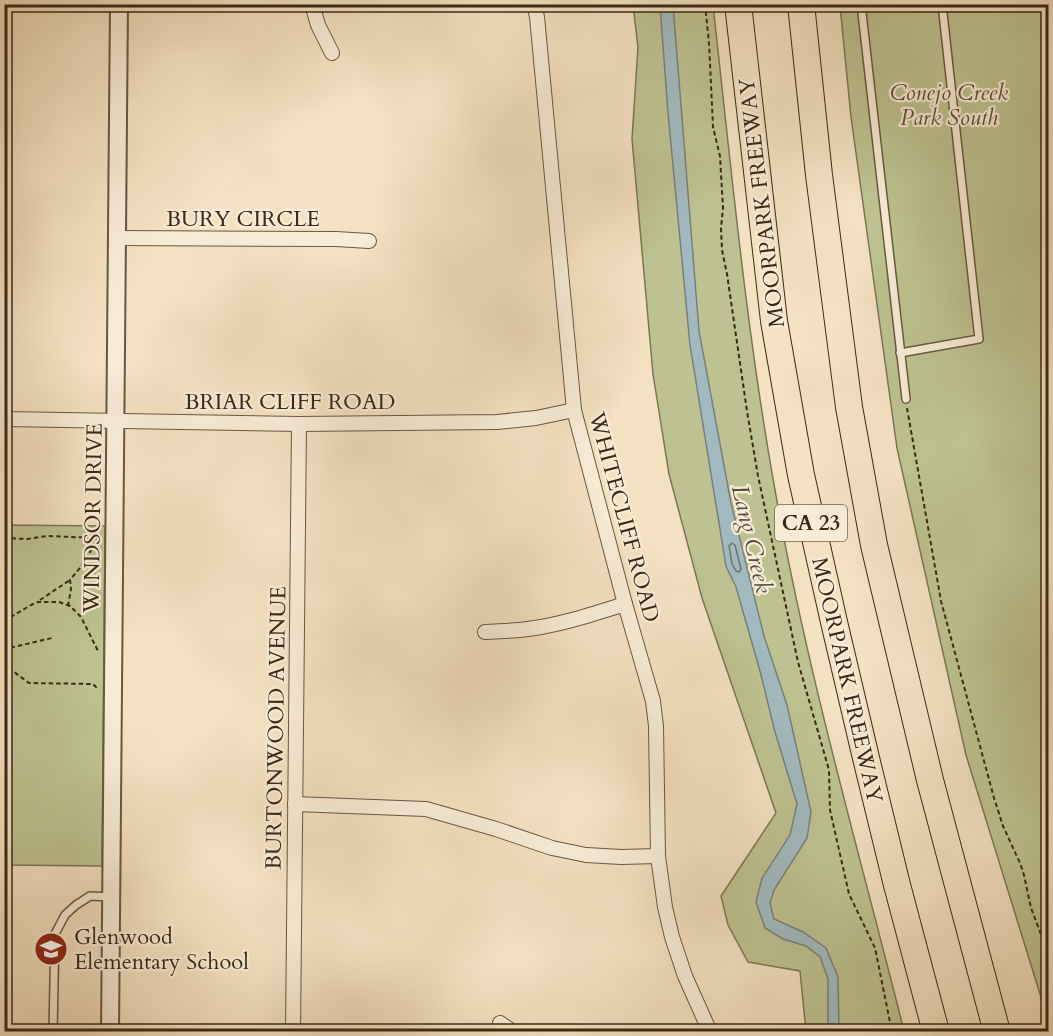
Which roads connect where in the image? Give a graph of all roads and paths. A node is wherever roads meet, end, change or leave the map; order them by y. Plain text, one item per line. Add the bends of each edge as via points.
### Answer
1 (119, 4) edge
2 (312, 4) edge
3 (534, 4) edge
4 (705, 4) edge
5 (738, 4) edge
6 (801, 4) edge
7 (809, 4) edge
8 (861, 4) edge
9 (942, 4) edge
10 (332, 53) dead end
11 (819, 175) junction
12 (117, 238) junction
13 (369, 241) dead end
14 (900, 353) junction
15 (906, 399) joint
16 (574, 410) junction
17 (4, 419) edge
18 (116, 421) junction
19 (299, 424) junction
20 (102, 531) dead end
21 (4, 538) edge
22 (97, 538) junction
23 (70, 580) junction
24 (38, 602) junction
25 (625, 604) junction
26 (68, 606) junction
27 (4, 621) edge
28 (485, 632) dead end
29 (52, 638) dead end
30 (4, 651) edge
31 (99, 655) dead end
32 (4, 662) edge
33 (97, 688) dead end
34 (295, 804) junction
35 (658, 856) junction
36 (111, 897) junction
37 (1048, 953) edge
38 (500, 1023) dead end
39 (53, 1032) edge
40 (110, 1032) edge
41 (293, 1032) edge
42 (513, 1032) edge
43 (710, 1032) edge
44 (892, 1032) edge
45 (936, 1032) edge
46 (997, 1032) edge

1 - 12 street, WINDSOR DRIVE
2 - 10 street
3 - 16 street, WHITECLIFF ROAD
4 - 44 path via 713,127 720,156 722,250 758,476 798,662 829,770 830,810 849,894 874,948
5 - 45 highway, MOORPARK FREEWAY / CA 23 via 774,321 801,474 897,885
6 - 11 highway, CA 23
7 - 11 highway
8 - 14 lane
9 - 14 lane via 979,339
11 - 46 highway, CA 23 via 849,407 874,545 930,780
12 - 13 street, BURY CIRCLE
12 - 18 street, WINDSOR DRIVE
14 - 15 lane
15 - 37 path via 941,601 993,798 1022,869
16 - 19 street, BRIAR CLIFF ROAD via 497,422
16 - 25 street, WHITECLIFF ROAD
17 - 18 street, BRIAR CLIFF ROAD
18 - 19 street, BRIAR CLIFF ROAD
18 - 36 street, WINDSOR DRIVE
19 - 34 street, BURTONWOOD AVENUE
20 - 22 path
21 - 22 path
22 - 23 path
23 - 24 path
23 - 26 path
24 - 26 path
24 - 27 path
25 - 28 street via 546,626
25 - 35 street, WHITECLIFF ROAD via 656,726
26 - 31 path via 81,617
29 - 30 path
32 - 33 path via 29,682 93,684
34 - 35 street via 426,809 586,855
34 - 41 street, BURTONWOOD AVENUE
35 - 43 street, WHITECLIFF ROAD via 672,938
36 - 39 lane via 90,896 65,915 55,933
36 - 40 street, WINDSOR DRIVE
38 - 42 street

